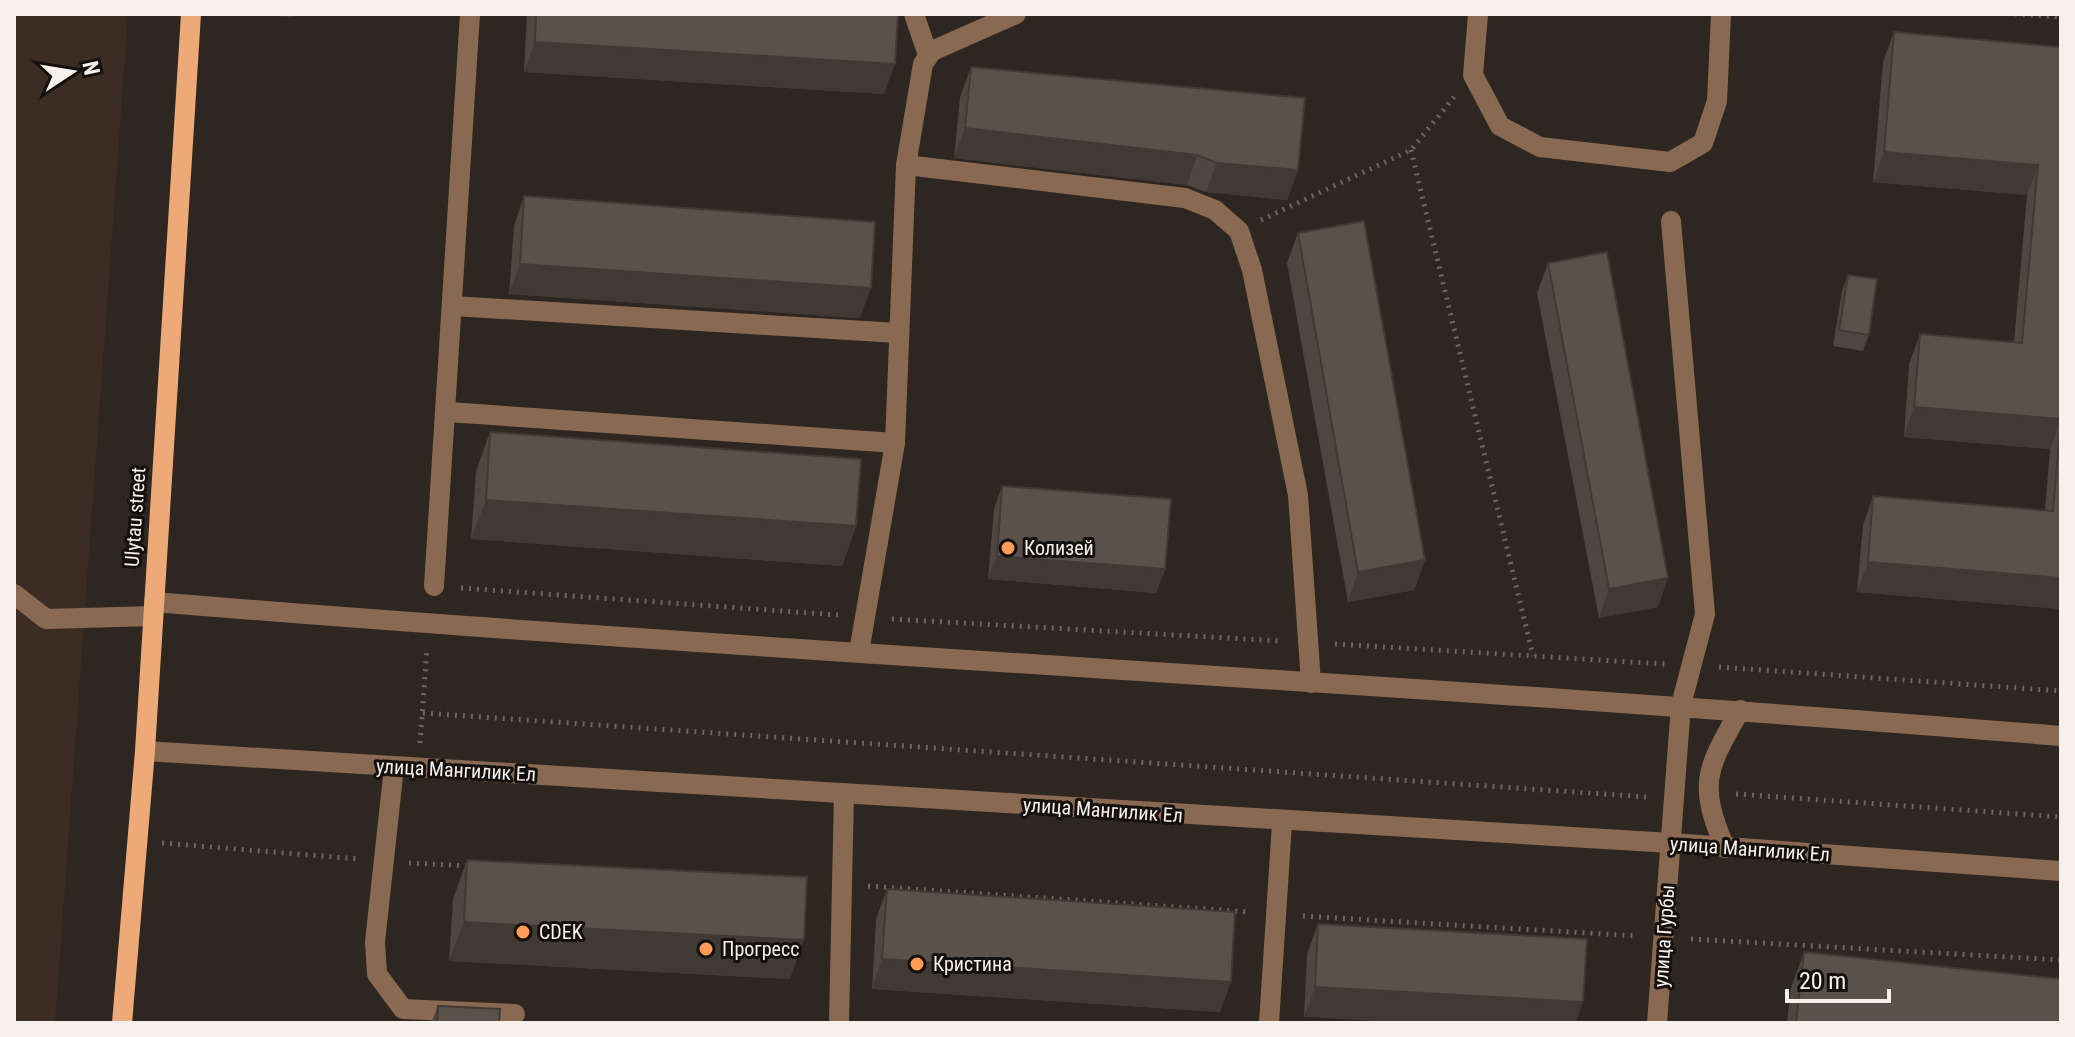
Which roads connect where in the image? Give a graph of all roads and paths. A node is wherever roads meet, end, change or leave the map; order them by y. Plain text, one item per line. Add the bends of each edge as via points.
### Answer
1 (191, 14) edge
2 (470, 14) edge
3 (914, 14) edge
4 (1016, 14) edge
5 (1478, 14) edge
6 (1721, 14) edge
7 (2015, 14) edge
8 (2061, 17) edge
9 (928, 55) junction
10 (1473, 75) junction
11 (1411, 150) junction
12 (906, 165) junction
13 (1671, 221) dead end
14 (1239, 231) junction
15 (453, 306) junction
16 (898, 333) junction
17 (448, 412) junction
18 (895, 443) junction
19 (434, 586) joint
20 (14, 594) edge
21 (153, 609) junction
22 (865, 617) junction
23 (429, 624) junction
24 (1308, 642) junction
25 (859, 652) junction
26 (1533, 656) junction
27 (1694, 665) junction
28 (1311, 683) junction
29 (2061, 691) edge
30 (1681, 705) junction
31 (1740, 710) junction
32 (423, 713) junction
33 (2061, 736) edge
34 (145, 751) junction
35 (394, 767) junction
36 (417, 767) junction
37 (1707, 792) junction
38 (844, 793) junction
39 (1674, 798) junction
40 (2061, 817) edge
41 (1282, 823) junction
42 (137, 841) junction
43 (1671, 843) junction
44 (1725, 848) junction
45 (384, 861) junction
46 (479, 866) edge
47 (2061, 871) edge
48 (842, 884) junction
49 (1276, 914) junction
50 (1664, 938) junction
51 (2061, 960) edge
52 (515, 1014) dead end
53 (122, 1023) edge
54 (839, 1023) edge
55 (1269, 1023) edge
56 (1657, 1023) edge

1 - 21 main road, Ulytau street
2 - 15 street
3 - 9 street
4 - 9 street
5 - 10 street
6 - 10 street via 1717,101 1703,143 1670,162 1540,147 1500,126
7 - 8 path
9 - 12 street
10 - 11 path
11 - 14 path
11 - 26 path
12 - 14 street via 1185,198 1215,210
12 - 16 street
13 - 27 street, улица Гурбы via 1704,583 1705,614
14 - 24 street via 1252,270 1298,495
15 - 16 street
15 - 17 street
16 - 18 street
17 - 18 street
17 - 19 street
18 - 22 street
19 - 22 path
20 - 21 street via 46,619
21 - 23 street
21 - 34 main road, Ulytau street
22 - 24 path
22 - 25 street
23 - 25 street
23 - 32 path
24 - 26 path
24 - 28 street
25 - 28 street
26 - 27 path
27 - 29 path
27 - 30 street, улица Гурбы
28 - 30 street
30 - 31 street
30 - 39 street, улица Гурбы
31 - 33 street
31 - 37 street via 1709,768
32 - 36 path
32 - 39 path
34 - 35 street, улица Мангилик Ел
34 - 42 main road, Ulytau street
35 - 36 street, улица Мангилик Ел
35 - 45 street
36 - 38 street, улица Мангилик Ел
37 - 40 path
37 - 44 street
38 - 41 street, улица Мангилик Ел
38 - 48 street
39 - 43 street, улица Гурбы
41 - 43 street, улица Мангилик Ел
41 - 49 street
42 - 45 path
42 - 53 main road, Ulytau street
43 - 44 street, улица Мангилик Ел
43 - 50 street, улица Гурбы
44 - 47 street, улица Мангилик Ел
45 - 46 path
45 - 52 street via 375,942 377,974 388,993 403,1009
48 - 49 path
48 - 54 street
49 - 50 path
49 - 55 street
50 - 51 path
50 - 56 street, улица Гурбы

